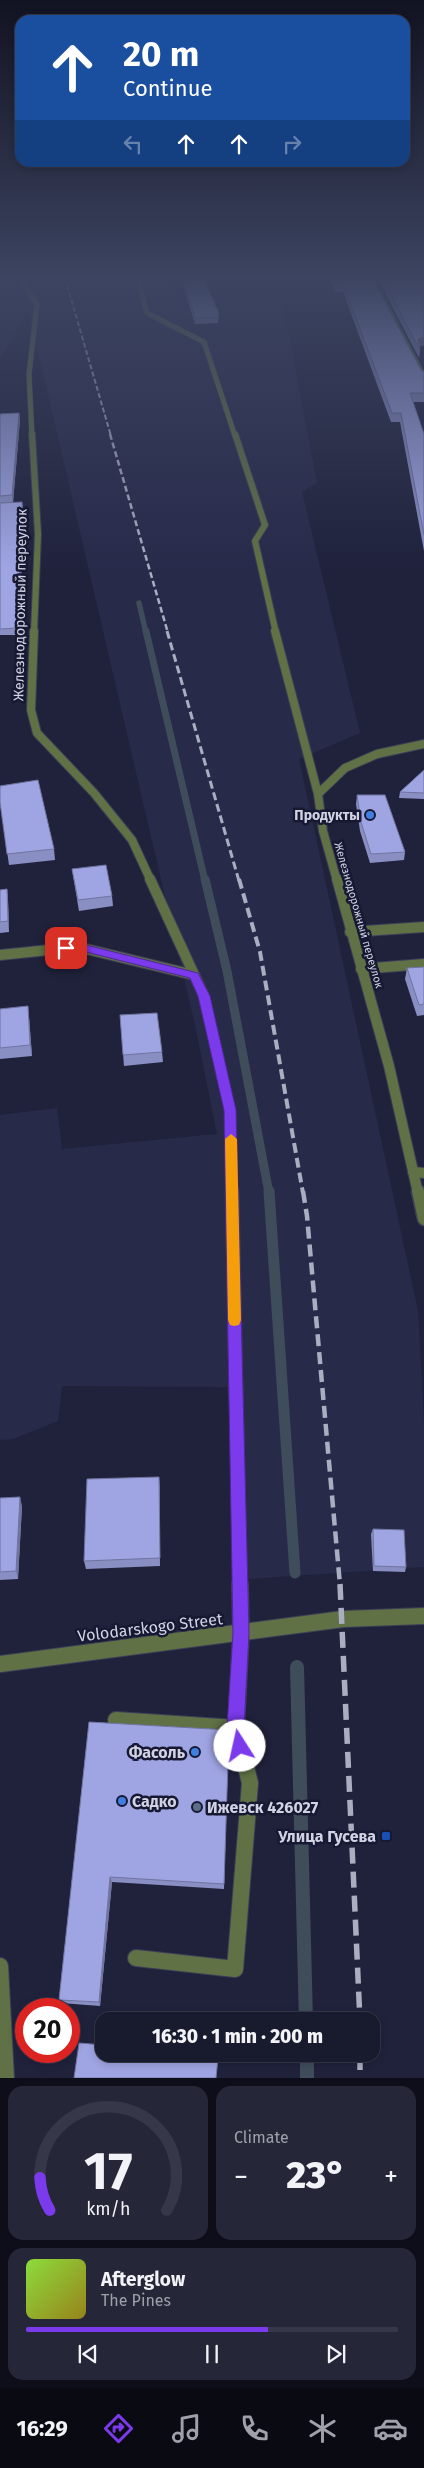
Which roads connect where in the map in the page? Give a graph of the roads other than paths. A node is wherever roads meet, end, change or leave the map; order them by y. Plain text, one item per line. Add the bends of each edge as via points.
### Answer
1 (29, 375) edge
2 (215, 375) edge
3 (424, 744) edge
4 (318, 794) junction
5 (424, 927) edge
6 (350, 932) junction
7 (0, 955) edge
8 (424, 964) edge
9 (361, 969) junction
10 (194, 975) junction
11 (418, 1172) edge
12 (424, 1219) edge
13 (424, 1616) edge
14 (241, 1633) junction
15 (0, 1664) edge
16 (116, 1720) dead end
17 (236, 1728) junction
18 (136, 1958) dead end
19 (0, 1966) edge
20 (6, 2078) edge

1 - 10 street, Железнодорожный переулок via 38,534 31,710 37,733 94,793 132,840
2 - 4 street, Железнодорожный переулок via 265,525 255,541 285,675
3 - 4 street via 377,754 345,768
4 - 6 street, Железнодорожный переулок via 323,831
5 - 6 street
6 - 9 street, Железнодорожный переулок
7 - 10 street via 78,947
8 - 9 street
9 - 11 street, Железнодорожный переулок
10 - 14 street, Железнодорожный переулок via 204,996 230,1110
11 - 12 street, Железнодорожный переулок
13 - 14 street, Volodarskogo Street via 343,1619
14 - 15 street, Volodarskogo Street
14 - 17 street, Железнодорожный переулок
16 - 17 street
17 - 18 street, Железнодорожный переулок via 250,1783 235,1969
19 - 20 street

